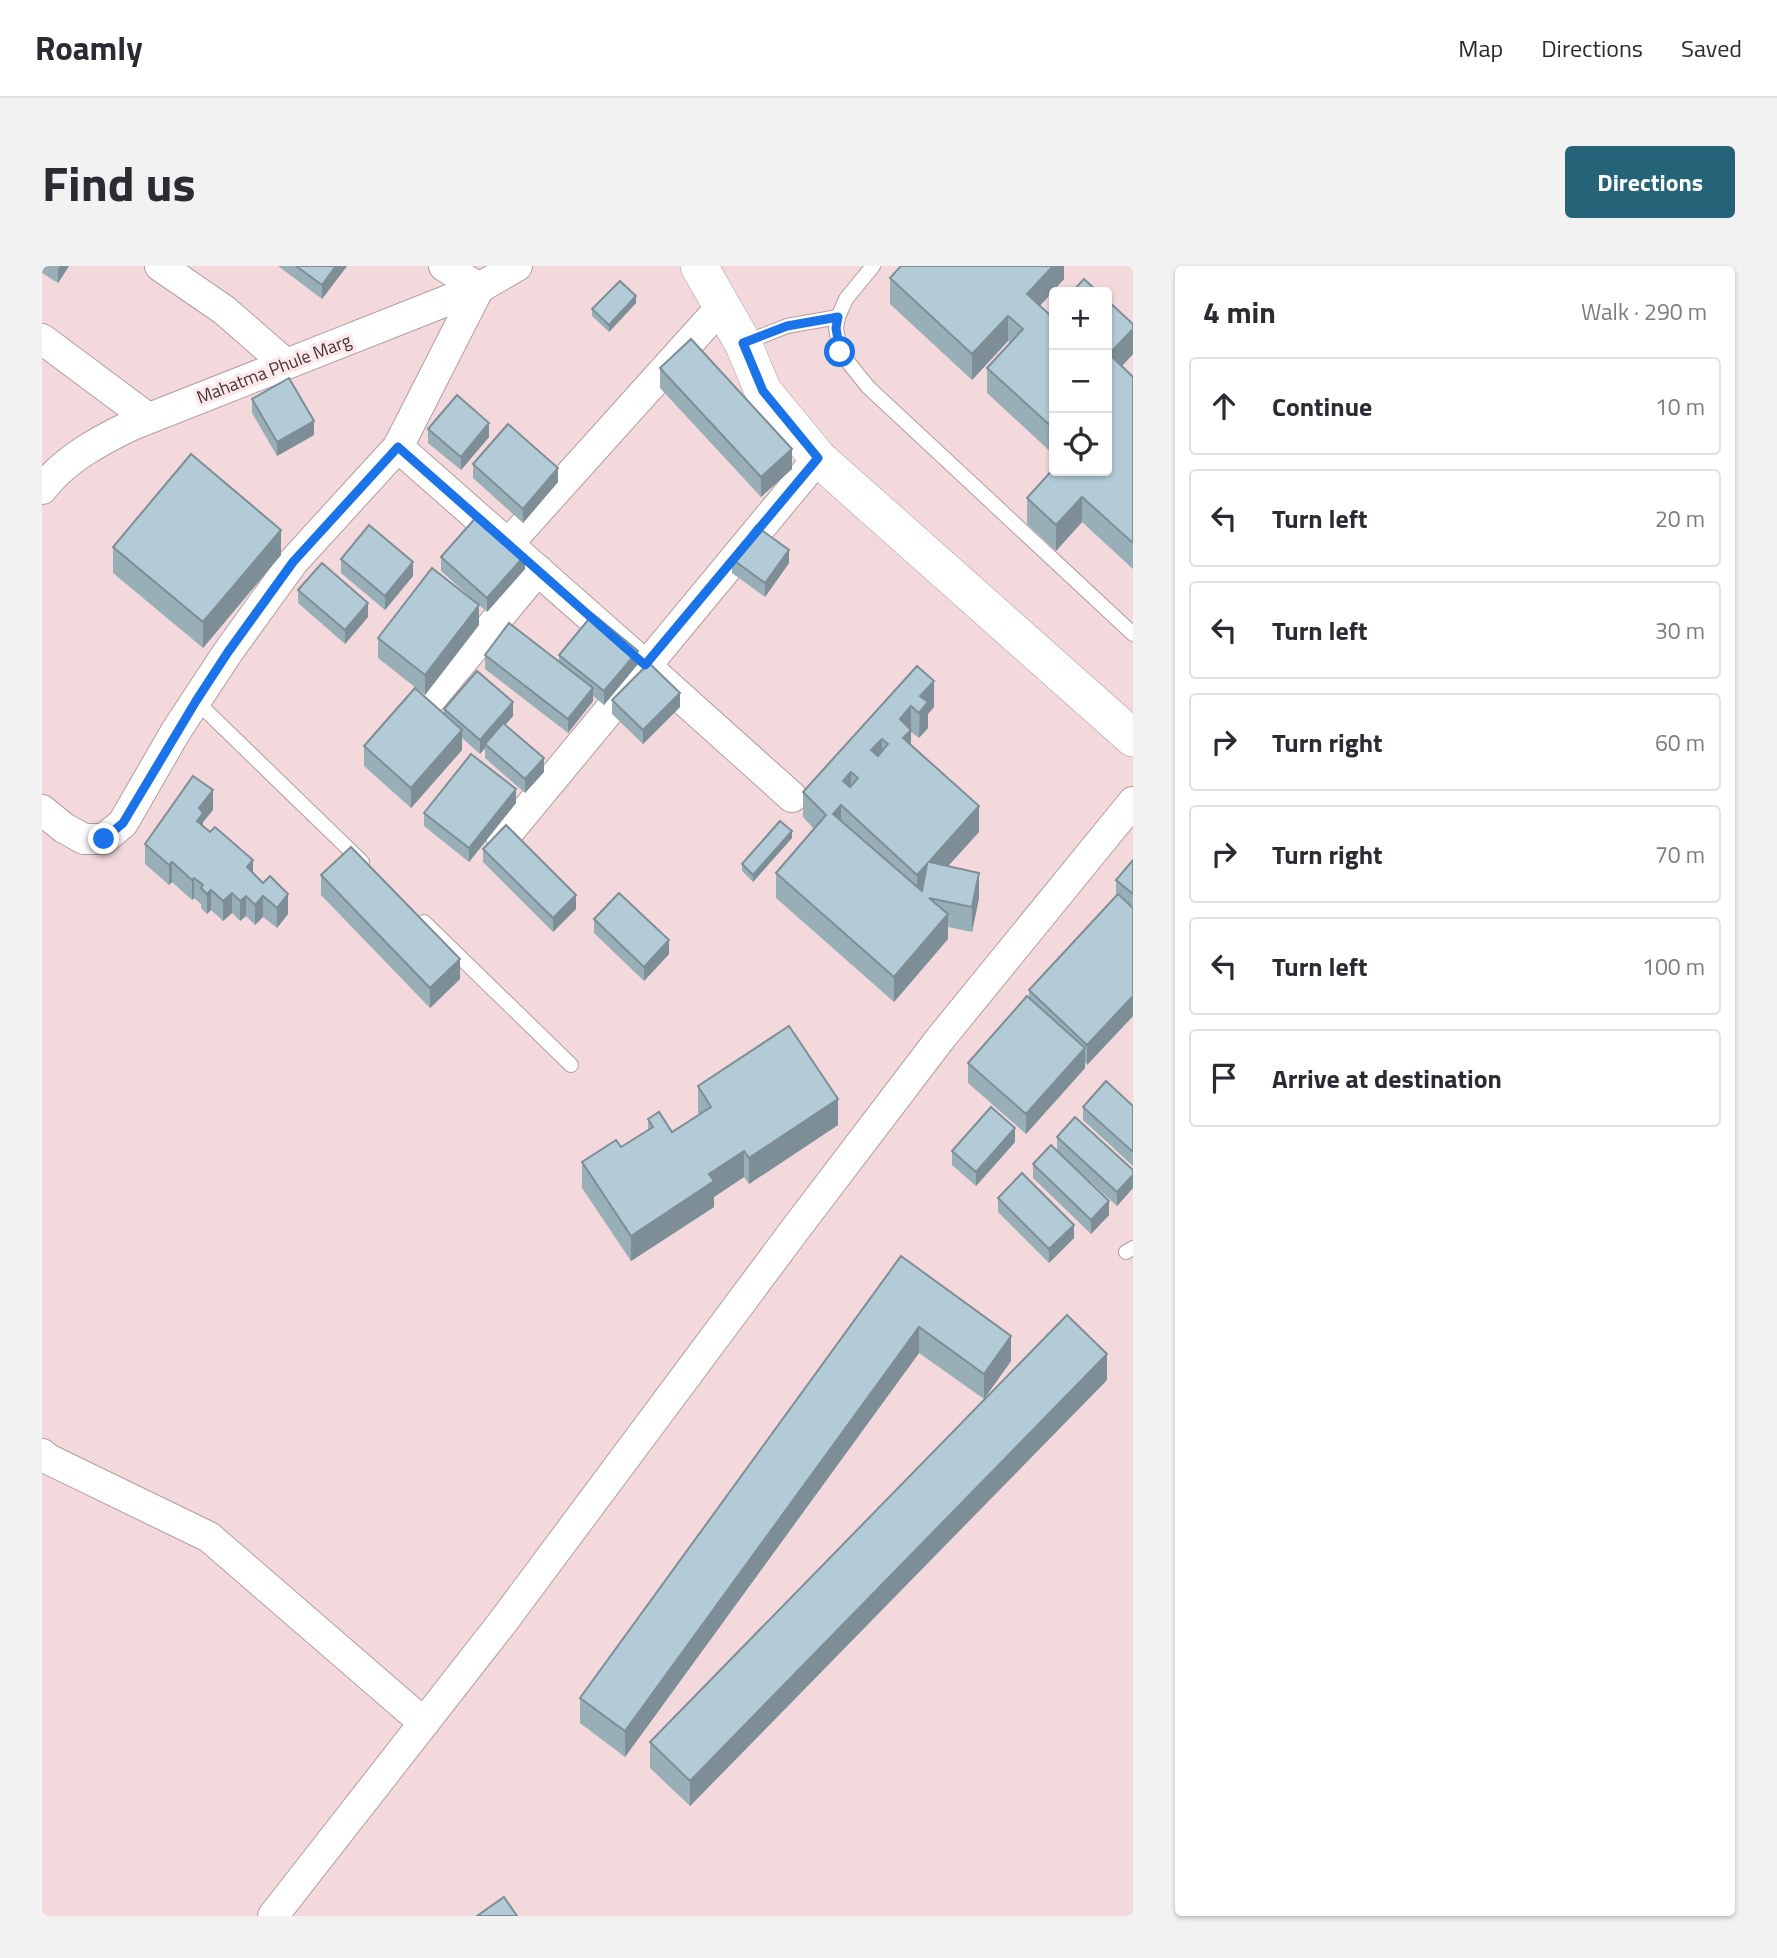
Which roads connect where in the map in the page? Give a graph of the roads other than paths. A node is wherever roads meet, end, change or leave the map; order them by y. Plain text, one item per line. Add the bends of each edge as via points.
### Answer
1 (160, 266) edge
2 (444, 266) edge
3 (517, 266) edge
4 (699, 266) edge
5 (873, 266) edge
6 (479, 288) junction
7 (722, 306) junction
8 (838, 317) junction
9 (42, 339) edge
10 (743, 343) junction
11 (286, 364) junction
12 (148, 418) junction
13 (398, 447) junction
14 (818, 458) junction
15 (42, 489) edge
16 (508, 544) junction
17 (538, 570) junction
18 (1133, 634) edge
19 (645, 665) junction
20 (430, 700) edge
21 (196, 701) junction
22 (1133, 738) edge
23 (792, 797) dead end
24 (1133, 802) edge
25 (42, 810) edge
26 (502, 840) edge
27 (374, 874) edge
28 (413, 912) edge
29 (571, 1065) dead end
30 (42, 1454) edge
31 (424, 1723) junction
32 (273, 1916) edge

1 - 11 street via 224,310
2 - 6 street
3 - 6 street, Mahatma Phule Marg
4 - 7 street
5 - 8 lane via 846,299
6 - 11 street, Mahatma Phule Marg
6 - 13 street
7 - 10 street
7 - 16 street
8 - 10 lane via 787,326
8 - 18 lane via 840,352 868,387
9 - 12 street
10 - 14 street via 763,391
11 - 12 street, Mahatma Phule Marg
12 - 15 street, Mahatma Phule Marg via 101,440 70,461
13 - 16 street
13 - 21 street via 293,562
14 - 19 street
14 - 22 street
16 - 17 street
17 - 19 street
17 - 20 street
19 - 23 street
19 - 26 street
21 - 25 street via 123,823 104,839 84,839
21 - 27 lane
24 - 31 street via 940,1039
28 - 29 lane
30 - 31 street via 209,1537
31 - 32 street

